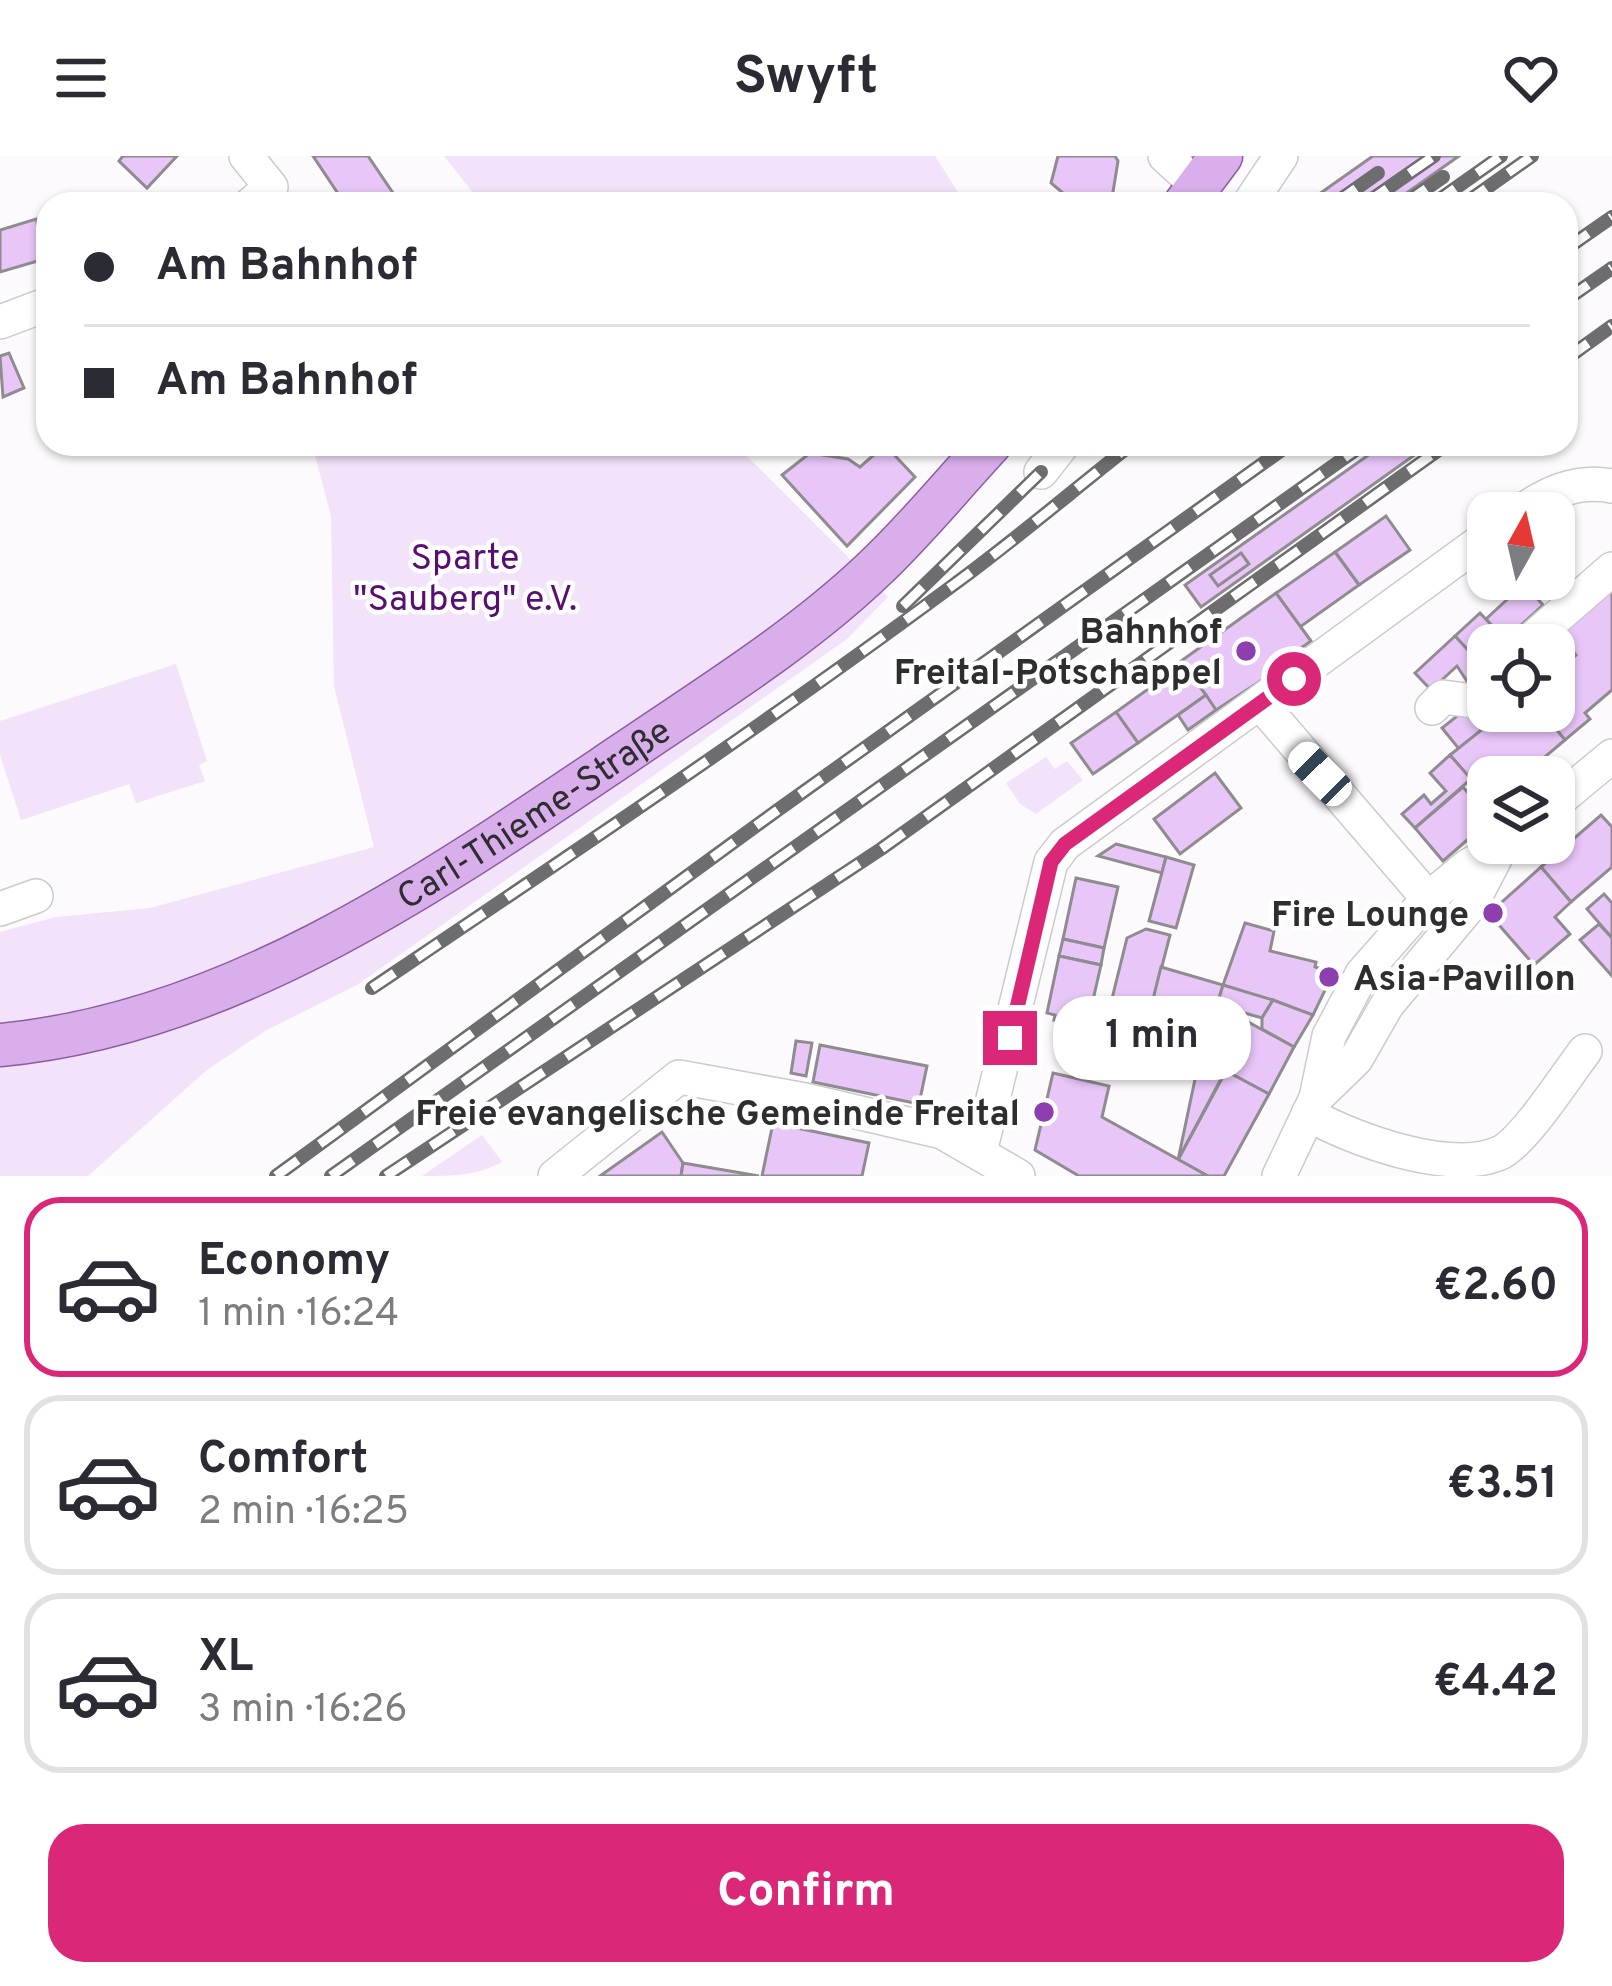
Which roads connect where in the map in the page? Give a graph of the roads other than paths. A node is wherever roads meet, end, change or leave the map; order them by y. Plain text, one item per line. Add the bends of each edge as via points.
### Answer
1 (246, 156) edge
2 (1165, 156) edge
3 (1281, 156) edge
4 (1201, 182) edge
5 (260, 192) edge
6 (1257, 192) edge
7 (36, 308) edge
8 (0, 322) edge
9 (979, 456) edge
10 (1054, 456) edge
11 (1041, 472) dead end
12 (1612, 486) edge
13 (1554, 492) edge
14 (1467, 551) edge
15 (1612, 568) edge
16 (1549, 624) edge
17 (1467, 700) edge
18 (1261, 703) junction
19 (1432, 708) dead end
20 (1612, 756) edge
21 (1575, 787) edge
22 (1472, 864) edge
23 (1420, 889) dead end
24 (36, 896) dead end
25 (0, 909) edge
26 (0, 1045) edge
27 (1585, 1051) dead end
28 (1312, 1106) junction
29 (980, 1152) junction
30 (554, 1176) edge
31 (1018, 1176) edge
32 (1279, 1176) edge

1 - 5 street
2 - 4 street
3 - 6 street
7 - 8 street
9 - 26 main road, Carl-Thieme-Straße via 872,571 764,659 457,866 327,938 178,1006 88,1033
10 - 11 street
12 - 13 street
14 - 18 street
15 - 16 street
17 - 19 street via 1443,697
18 - 23 street
18 - 29 street via 1051,862
20 - 21 street
22 - 28 street via 1429,898 1362,974 1329,1036
24 - 25 street
27 - 28 street via 1505,1151 1482,1162 1437,1163 1347,1136
28 - 32 street
29 - 30 street via 942,1132 680,1076
29 - 31 street

